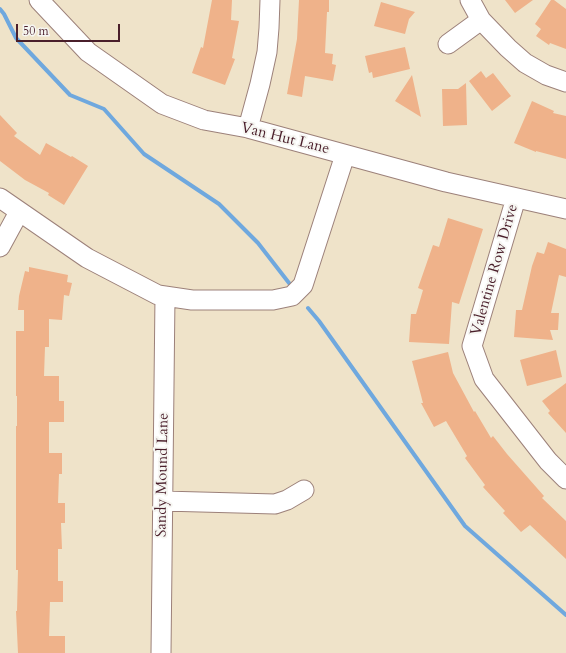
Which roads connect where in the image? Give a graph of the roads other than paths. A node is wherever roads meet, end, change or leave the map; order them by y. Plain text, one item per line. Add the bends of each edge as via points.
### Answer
1 (39, 0) edge
2 (270, 0) edge
3 (470, 0) edge
4 (481, 20) junction
5 (448, 44) dead end
6 (566, 82) edge
7 (248, 128) junction
8 (345, 155) junction
9 (0, 198) edge
10 (516, 198) junction
11 (566, 209) edge
12 (19, 212) junction
13 (0, 248) edge
14 (165, 296) junction
15 (566, 479) edge
16 (304, 490) dead end
17 (164, 501) junction
18 (161, 653) edge

1 - 7 street, Van Hut Lane via 88,52 162,104 204,120
2 - 7 street via 267,52
3 - 4 street
4 - 5 street
4 - 6 street via 525,63 546,75
7 - 8 street, Van Hut Lane
8 - 10 street, Van Hut Lane
8 - 14 street via 303,286 292,296 273,300 192,300
9 - 12 street
10 - 11 street, Van Hut Lane
10 - 15 street, Valentine Row Drive via 472,346 484,379 548,461
12 - 13 street
12 - 14 street via 87,258 158,295
14 - 17 street, Sandy Mound Lane
16 - 17 street via 275,504
17 - 18 street, Sandy Mound Lane

